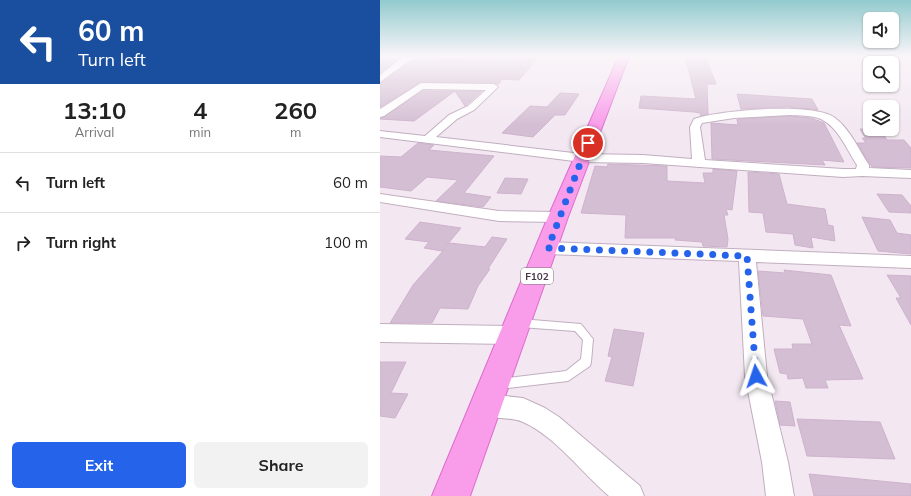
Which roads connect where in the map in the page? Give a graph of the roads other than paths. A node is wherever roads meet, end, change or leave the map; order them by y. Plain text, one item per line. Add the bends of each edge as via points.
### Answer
1 (614, 79) edge
2 (380, 114) edge
3 (380, 134) edge
4 (428, 139) junction
5 (582, 158) junction
6 (699, 164) junction
7 (862, 172) junction
8 (911, 174) edge
9 (380, 198) edge
10 (558, 217) junction
11 (548, 248) junction
12 (747, 256) junction
13 (911, 262) edge
14 (516, 329) junction
15 (380, 333) edge
16 (495, 384) junction
17 (486, 406) junction
18 (451, 496) edge
19 (630, 496) edge
20 (780, 496) edge

1 - 5 main road, F102
2 - 4 street via 421,86 494,87 470,108 453,116
3 - 4 street
4 - 5 street
5 - 6 street via 643,159
5 - 10 main road, F102
6 - 7 street
6 - 7 street via 695,127 698,121 707,118 802,113 818,114 831,121 863,165
7 - 8 street
9 - 10 street via 500,216
10 - 11 main road, F102
11 - 12 street
11 - 14 main road, F102
12 - 13 street
12 - 20 street via 756,376
14 - 15 street
14 - 16 main road, F102
14 - 16 lane via 578,327 588,339 586,362 568,376
16 - 17 main road, F102
17 - 18 main road, F102
17 - 19 street via 521,410 541,418 614,485

